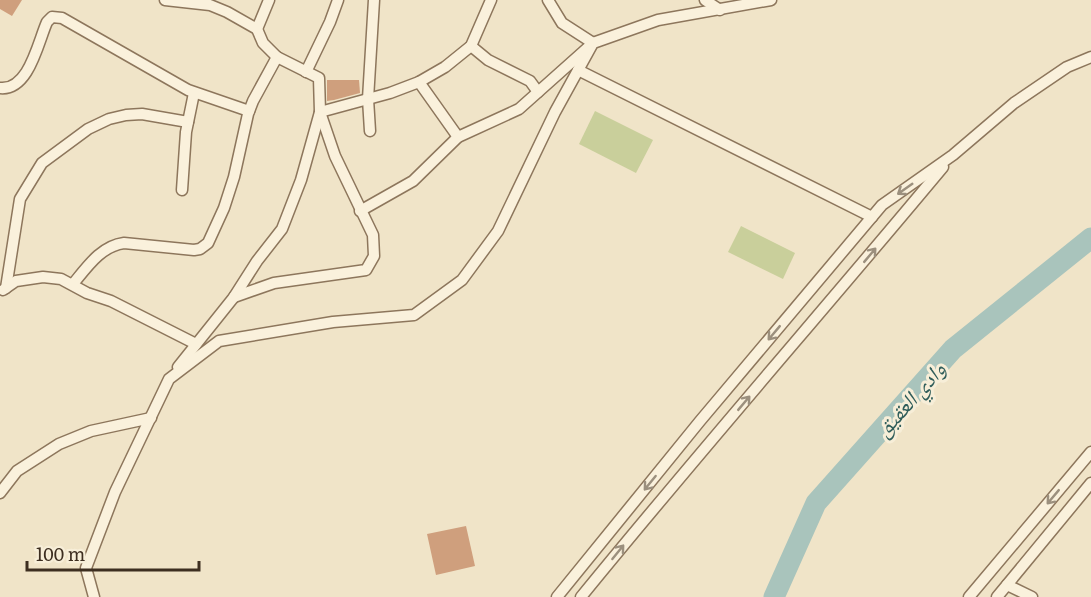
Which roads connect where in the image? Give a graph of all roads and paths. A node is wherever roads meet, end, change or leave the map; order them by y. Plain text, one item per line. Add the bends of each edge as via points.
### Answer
1 (165, 0) edge
2 (269, 0) edge
3 (338, 0) edge
4 (374, 0) edge
5 (491, 0) edge
6 (548, 0) edge
7 (705, 0) edge
8 (771, 0) edge
9 (200, 2) edge
10 (720, 10) junction
11 (257, 29) junction
12 (593, 43) junction
13 (471, 46) junction
14 (277, 57) junction
15 (1091, 57) edge
16 (578, 70) junction
17 (306, 72) junction
18 (419, 82) junction
19 (0, 88) edge
20 (538, 92) junction
21 (194, 93) junction
22 (368, 99) junction
23 (249, 111) junction
24 (320, 112) junction
25 (188, 122) junction
26 (370, 131) dead end
27 (458, 137) junction
28 (953, 155) junction
29 (182, 190) dead end
30 (360, 210) junction
31 (872, 217) junction
32 (73, 284) junction
33 (3, 290) edge
34 (234, 297) junction
35 (196, 344) junction
36 (169, 379) junction
37 (150, 418) junction
38 (1091, 452) edge
39 (1091, 483) edge
40 (0, 493) edge
41 (1007, 585) junction
42 (94, 597) edge
43 (557, 597) edge
44 (580, 597) edge
45 (969, 597) edge
46 (997, 597) edge
47 (1032, 597) edge

1 - 9 street
2 - 11 street
3 - 17 street
4 - 22 street
5 - 13 street
6 - 12 street via 562,23
7 - 10 street
8 - 10 street
9 - 11 street
10 - 12 street via 658,20
11 - 14 street via 263,43
12 - 16 street
12 - 20 street
13 - 18 street
13 - 20 street via 488,60 530,81
14 - 17 street
14 - 23 street
15 - 28 street via 1067,67 1014,104
16 - 31 street
16 - 36 street via 498,231 462,280 414,315 333,322 219,341
17 - 24 street via 319,78
18 - 22 street
18 - 27 street
19 - 21 street via 15,85 21,79 47,22 58,17
20 - 27 street via 519,109
21 - 23 street
21 - 25 street
22 - 24 street
22 - 26 street
23 - 32 street via 224,208 204,246 194,250 114,244
24 - 30 street
24 - 34 street via 282,229
25 - 29 street
25 - 33 street via 142,114 109,119 88,129 42,163 20,199
27 - 30 street via 413,182
28 -> 31 street via 882,205
44 -> 28 street
30 - 34 street via 373,235 374,256 366,270 274,283
31 -> 43 street
32 - 33 street via 43,278 16,281
32 - 35 street
34 - 35 street
35 - 36 street
36 - 37 street
37 - 40 street via 91,431 59,444 17,471
37 - 42 street via 115,492 86,568
38 -> 45 street
39 - 41 street
41 - 46 street
41 - 47 street

